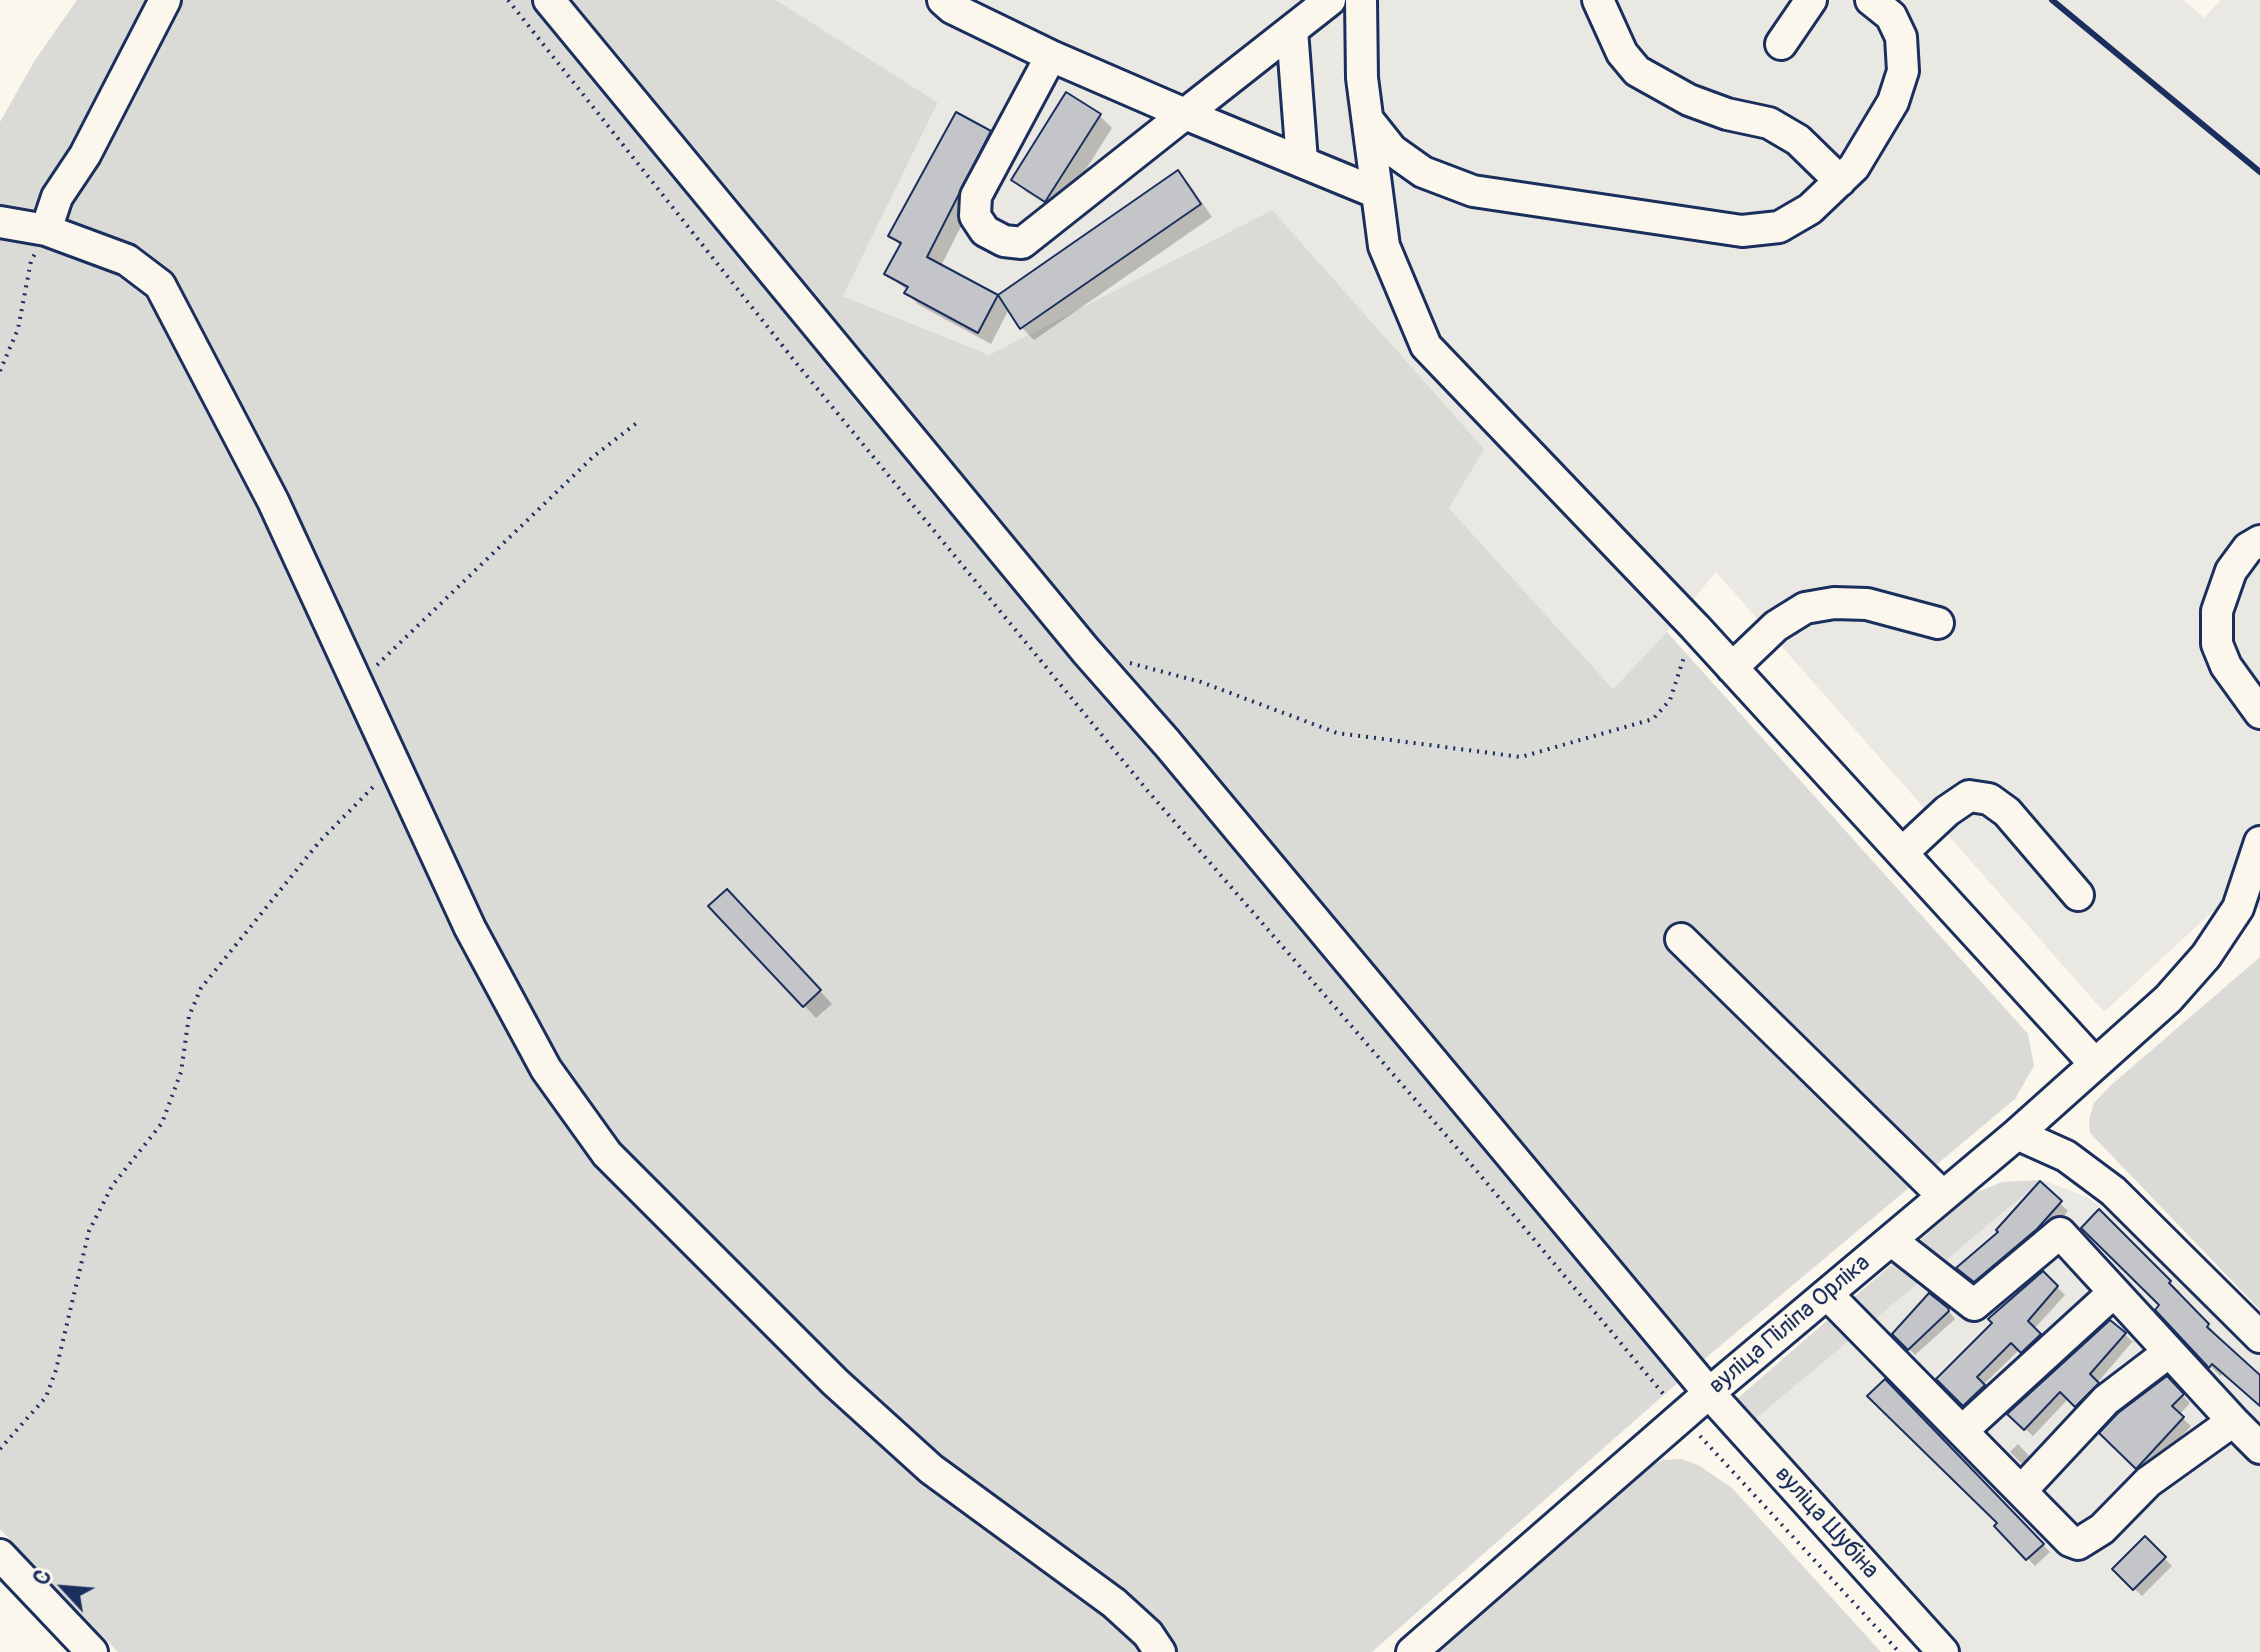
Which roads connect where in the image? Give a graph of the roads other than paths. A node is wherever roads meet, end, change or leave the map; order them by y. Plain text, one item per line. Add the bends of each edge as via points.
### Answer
1 (165, 0) edge
2 (549, 0) edge
3 (943, 0) edge
4 (1330, 0) edge
5 (1361, 0) edge
6 (1598, 0) edge
7 (1811, 0) edge
8 (1871, 0) edge
9 (1292, 30) junction
10 (1781, 44) dead end
11 (1051, 56) junction
12 (1185, 114) junction
13 (1367, 118) junction
14 (1302, 161) junction
15 (1840, 181) junction
16 (1377, 193) junction
17 (0, 222) edge
18 (46, 230) junction
19 (2260, 541) edge
20 (1938, 623) dead end
21 (1732, 668) junction
22 (2260, 713) edge
23 (2260, 842) edge
24 (1902, 853) junction
25 (2078, 895) dead end
26 (1681, 939) dead end
27 (2095, 1064) junction
28 (2017, 1134) junction
29 (1943, 1196) junction
30 (1891, 1240) junction
31 (2114, 1292) junction
32 (1827, 1294) junction
33 (2260, 1337) edge
34 (2169, 1352) junction
35 (1709, 1393) junction
36 (2233, 1421) junction
37 (1962, 1431) junction
38 (2260, 1448) edge
39 (2021, 1491) junction
40 (2, 1562) edge
41 (92, 1652) edge
42 (1160, 1652) edge
43 (1412, 1652) edge
44 (1943, 1652) edge

1 - 18 street via 85,155 57,197
2 - 35 street, вуліца Шубіна
3 - 11 street
4 - 9 street
5 - 13 street
6 - 15 street via 1622,53 1637,71 1689,100 1769,123 1798,140
7 - 10 street
8 - 15 street via 1891,16 1901,37 1903,71 1871,142
9 - 12 street
9 - 14 street
11 - 12 street
11 - 12 street via 976,196 975,216 985,231 1004,241 1022,243
12 - 14 street
13 - 15 street via 1392,150 1423,172 1473,191 1742,231 1779,227 1810,209
13 - 16 street
14 - 16 street
16 - 21 street via 1384,246 1426,346
17 - 18 street
18 - 42 street via 127,260 160,285 273,501 473,932 546,1069 607,1154 835,1382 931,1469 1114,1603
19 - 22 street via 2231,571 2217,611 2217,644
20 - 21 street via 1867,604 1805,608 1776,626
21 - 24 street
23 - 27 street, вуліца Піліпа Орліка via 2238,908 2206,956 2168,999
24 - 25 street via 1969,796 1989,799 2007,812
24 - 27 street
26 - 29 street
27 - 28 street, вуліца Піліпа Орліка
28 - 29 street, вуліца Піліпа Орліка
28 - 33 street via 2066,1156 2113,1191
29 - 30 street, вуліца Піліпа Орліка
30 - 31 street via 1974,1305 2060,1233
30 - 32 street, вуліца Піліпа Орліка
31 - 34 street
31 - 37 street
32 - 35 street, вуліца Піліпа Орліка
32 - 37 street
34 - 36 street
34 - 39 street via 2106,1400
35 - 43 street, вуліца Піліпа Орліка
35 - 44 street, вуліца Шубіна
36 - 38 street
36 - 39 street via 2148,1482 2102,1529 2078,1544
37 - 39 street
40 - 41 street

